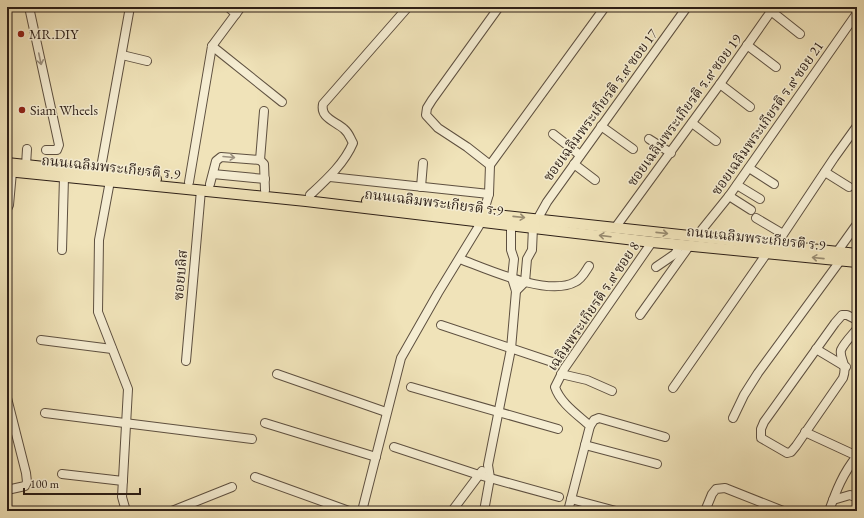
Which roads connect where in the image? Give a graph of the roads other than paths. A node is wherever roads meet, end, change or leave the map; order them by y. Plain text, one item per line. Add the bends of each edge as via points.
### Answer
1 (29, 7) edge
2 (130, 7) edge
3 (228, 7) edge
4 (408, 7) edge
5 (499, 7) edge
6 (605, 7) edge
7 (687, 7) edge
8 (772, 9) edge
9 (238, 10) edge
10 (857, 14) edge
11 (800, 34) dead end
12 (747, 45) junction
13 (212, 46) junction
14 (122, 56) junction
15 (147, 61) dead end
16 (776, 67) dead end
17 (720, 84) junction
18 (282, 102) dead end
19 (750, 107) dead end
20 (264, 111) dead end
21 (692, 123) junction
22 (601, 126) junction
23 (857, 126) edge
24 (553, 134) dead end
25 (649, 139) dead end
26 (716, 141) dead end
27 (27, 148) dead end
28 (633, 149) dead end
29 (46, 150) dead end
30 (670, 153) junction
31 (580, 155) junction
32 (260, 160) junction
33 (423, 163) dead end
34 (574, 164) junction
35 (490, 165) junction
36 (10, 168) edge
37 (749, 168) junction
38 (25, 169) junction
39 (825, 172) junction
40 (212, 174) junction
41 (64, 177) junction
42 (100, 177) junction
43 (330, 177) junction
44 (265, 179) junction
45 (595, 180) dead end
46 (110, 181) junction
47 (189, 182) junction
48 (774, 184) dead end
49 (737, 185) junction
50 (9, 186) edge
51 (421, 187) junction
52 (849, 187) dead end
53 (207, 189) junction
54 (264, 194) junction
55 (489, 194) junction
56 (310, 195) junction
57 (730, 196) junction
58 (760, 199) dead end
59 (7, 209) edge
60 (483, 218) junction
61 (536, 223) junction
62 (857, 224) edge
63 (511, 226) junction
64 (615, 228) junction
65 (783, 234) junction
66 (696, 237) junction
67 (652, 242) junction
68 (679, 244) junction
69 (690, 245) junction
70 (776, 245) junction
71 (62, 250) dead end
72 (767, 253) junction
73 (857, 254) edge
74 (839, 256) junction
75 (460, 259) junction
76 (857, 262) edge
77 (589, 266) dead end
78 (656, 267) dead end
79 (512, 278) junction
80 (525, 282) junction
81 (516, 291) junction
82 (640, 315) dead end
83 (857, 320) edge
84 (441, 325) dead end
85 (857, 329) edge
86 (41, 340) dead end
87 (112, 349) junction
88 (511, 349) junction
89 (816, 349) junction
90 (186, 361) dead end
91 (552, 362) dead end
92 (846, 367) junction
93 (277, 374) dead end
94 (561, 374) junction
95 (411, 387) dead end
96 (672, 388) dead end
97 (612, 391) dead end
98 (7, 398) edge
99 (386, 412) junction
100 (45, 413) dead end
101 (499, 414) junction
102 (733, 418) dead end
103 (10, 423) edge
104 (265, 423) dead end
105 (127, 424) junction
106 (590, 426) junction
107 (558, 430) dead end
108 (805, 432) junction
109 (665, 437) dead end
110 (252, 439) dead end
111 (585, 445) junction
112 (394, 447) dead end
113 (857, 456) edge
114 (376, 457) junction
115 (657, 464) dead end
116 (488, 465) junction
117 (62, 474) dead end
118 (479, 475) junction
119 (255, 477) dead end
120 (490, 478) junction
121 (123, 480) junction
122 (232, 486) dead end
123 (7, 490) edge
124 (559, 497) dead end
125 (857, 498) edge
126 (571, 500) junction
127 (833, 500) junction
128 (126, 511) edge
129 (172, 511) edge
130 (349, 511) edge
131 (362, 511) edge
132 (452, 511) edge
133 (484, 511) edge
134 (568, 511) edge
135 (616, 511) edge
136 (705, 511) edge
137 (783, 511) edge
138 (829, 511) edge

1 -> 29 street via 59,145 57,150
2 - 14 street
3 - 9 street
4 - 43 street via 323,104 325,116 344,129 353,143
5 - 35 street via 432,100 426,115 430,121
6 - 35 street
7 - 22 street, ซอยเฉลิมพระเกียรติ ร.๙ ซอย 17
8 - 11 street
8 - 12 street, ซอยเฉลิมพระเกียรติ ร.๙ ซอย 19
9 - 13 street
10 - 37 street, ซอยเฉลิมพระเกียรติ ร.๙ ซอย 21
12 - 16 street
12 - 17 street, ซอยเฉลิมพระเกียรติ ร.๙ ซอย 19
13 - 18 street
13 - 47 street
14 - 15 street
14 - 42 street
17 - 19 street
17 - 21 street, ซอยเฉลิมพระเกียรติ ร.๙ ซอย 19
20 - 32 street
21 - 26 street
21 - 30 street, ซอยเฉลิมพระเกียรติ ร.๙ ซอย 19
22 - 28 street
22 - 31 street, ซอยเฉลิมพระเกียรติ ร.๙ ซอย 17
23 - 39 street
24 - 31 street
25 - 30 street
27 - 38 street
30 - 64 street, ซอยเฉลิมพระเกียรติ ร.๙ ซอย 19
31 - 34 street, ซอยเฉลิมพระเกียรติ ร.๙ ซอย 17
40 -> 32 street, ซอยบลิส via 216,161 221,157
32 - 44 street via 264,164
33 - 51 street
34 - 45 street
34 - 61 street, ซอยเฉลิมพระเกียรติ ร.๙ ซอย 17 via 547,202
35 - 55 street
36 - 38 main road, ถนนเฉลิมพระเกียรติ ร.9
36 - 50 street
37 - 48 street
37 - 49 street, ซอยเฉลิมพระเกียรติ ร.๙ ซอย 21
38 - 41 main road, ถนนเฉลิมพระเกียรติ ร.9
38 - 42 main road, ถนนเฉลิมพระเกียรติ ร.9
39 - 52 street
39 - 65 street
40 - 44 street
40 - 53 street, ซอยบลิส
41 - 42 main road, ถนนเฉลิมพระเกียรติ ร.9
41 - 71 street
42 - 46 main road, ถนนเฉลิมพระเกียรติ ร.9
42 - 47 main road, ถนนเฉลิมพระเกียรติ ร.9
43 - 51 street
43 - 56 street
44 - 54 street
46 - 53 main road, ถนนเฉลิมพระเกียรติ ร.9
46 - 87 street via 100,240 98,312
47 - 53 main road, ถนนเฉลิมพระเกียรติ ร.9
49 - 57 street, ซอยเฉลิมพระเกียรติ ร.๙ ซอย 21
49 - 58 street
50 - 59 street
51 - 55 street
53 - 54 main road, ถนนเฉลิมพระเกียรติ ร.9
53 - 90 street, ซอยบลิส
54 - 56 main road, ถนนเฉลิมพระเกียรติ ร.9
54 - 60 main road, ถนนเฉลิมพระเกียรติ ร.9
55 - 60 street
56 - 60 main road, ถนนเฉลิมพระเกียรติ ร.9
57 - 65 street
57 - 66 street, ซอยเฉลิมพระเกียรติ ร.๙ ซอย 21
60 -> 61 main road, ถนนเฉลิมพระเกียรติ ร.9
60 - 63 main road, ถนนเฉลิมพระเกียรติ ร.9
60 - 75 street
61 - 63 main road, ถนนเฉลิมพระเกียรติ ร.9
61 - 64 main road, ถนนเฉลิมพระเกียรติ ร.9
67 -> 61 main road, ถนนเฉลิมพระเกียรติ ร.9
61 - 80 street via 532,250 527,259
62 - 74 street
63 - 79 street via 511,250 514,259
64 -> 66 main road, ถนนเฉลิมพระเกียรติ ร.9
65 - 70 street
66 - 70 main road, ถนนเฉลิมพระเกียรติ ร.9
67 - 68 main road, ถนนเฉลิมพระเกียรติ ร.9
67 - 94 street, เฉลิมพระเกียรติ ร.๙ ซอย 8
68 - 69 main road, ถนนเฉลิมพระเกียรติ ร.9
68 - 78 street via 675,254
69 - 72 main road, ถนนเฉลิมพระเกียรติ ร.9
69 - 82 street
70 - 74 main road, ถนนเฉลิมพระเกียรติ ร.9
74 -> 72 main road, ถนนเฉลิมพระเกียรติ ร.9
72 - 96 street
73 - 74 main road, ถนนเฉลิมพระเกียรติ ร.9
74 - 76 main road, ถนนเฉลิมพระเกียรติ ร.9
74 - 102 street via 758,372
75 - 79 street
75 - 99 street via 402,358
77 - 80 street via 584,275 568,285
79 - 80 street
79 - 81 street
80 - 81 street
81 - 88 street
83 - 89 street via 842,315
84 - 88 street
85 - 92 street via 842,349 841,354
86 - 87 street
87 - 105 street via 128,388
88 - 91 street
88 - 101 street
89 - 92 street
89 - 108 street via 764,422 759,434 761,438 787,453 791,452
92 - 108 street via 843,378
93 - 99 street
94 - 97 street via 587,380
94 - 106 street, เฉลิมพระเกียรติ ร.๙ ซอย 8 via 555,388 557,394
95 - 101 street
98 - 103 street
99 - 114 street
100 - 105 street
101 - 107 street
101 - 116 street
103 - 123 street via 27,482 24,486
104 - 114 street
105 - 110 street
105 - 121 street
106 - 109 street via 599,418
106 - 111 street
108 - 113 street
111 - 115 street
111 - 126 street
112 - 118 street
113 - 127 street via 842,478
114 - 131 street
116 - 118 street
116 - 120 street
117 - 121 street
118 - 120 street
118 - 132 street
119 - 130 street
120 - 124 street
120 - 133 street
121 - 128 street via 122,497
122 - 129 street
125 - 127 street via 850,495
126 - 134 street
126 - 135 street
127 - 138 street
136 - 137 street via 716,489 725,488

